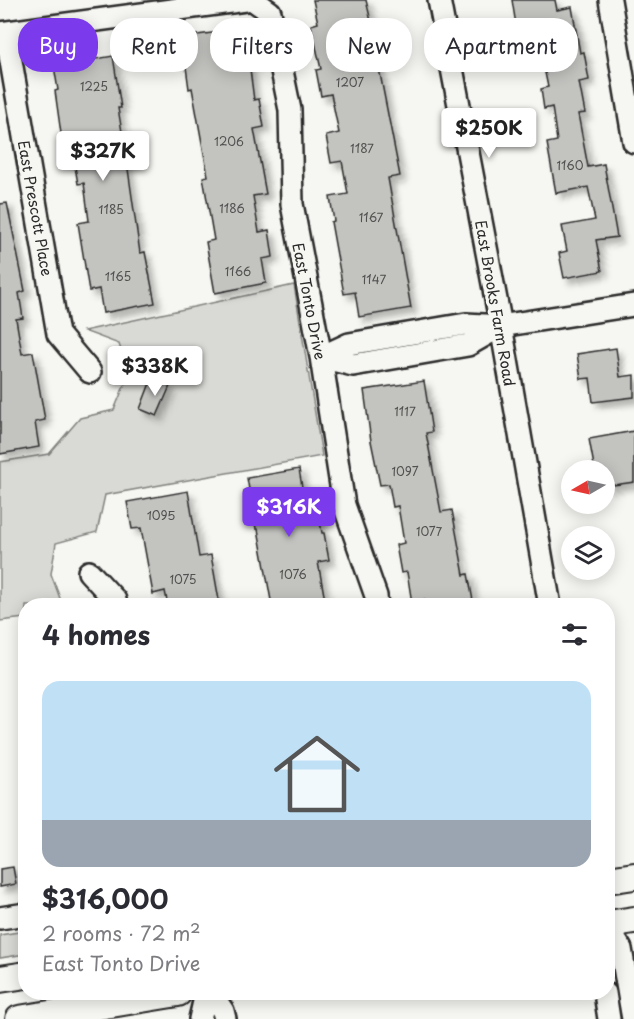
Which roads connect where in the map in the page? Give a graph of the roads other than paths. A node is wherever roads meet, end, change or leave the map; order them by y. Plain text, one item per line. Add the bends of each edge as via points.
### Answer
1 (246, 0) edge
2 (253, 0) edge
3 (439, 0) edge
4 (610, 0) edge
5 (3, 32) edge
6 (634, 142) edge
7 (634, 305) edge
8 (501, 326) junction
9 (321, 357) junction
10 (90, 372) dead end
11 (89, 572) dead end
12 (113, 598) edge
13 (376, 598) edge
14 (549, 598) edge
15 (634, 876) edge
16 (615, 879) edge
17 (18, 915) edge
18 (0, 918) edge
19 (634, 920) edge
20 (615, 924) edge
21 (615, 938) edge
22 (18, 976) edge
23 (0, 979) edge
24 (135, 1000) edge
25 (204, 1000) edge
26 (216, 1000) edge
27 (606, 1000) edge
28 (20, 1019) edge
29 (200, 1019) edge
30 (225, 1019) edge
31 (609, 1019) edge
32 (633, 1019) edge

1 - 5 street
2 - 9 street, East Tonto Drive via 270,12 290,110 292,204
3 - 8 street, East Brooks Farm Road
4 - 6 street
5 - 10 street, East Prescott Place via 58,334
7 - 8 street
8 - 9 street via 468,345 353,365
8 - 14 street, East Brooks Farm Road
9 - 13 street, East Tonto Drive via 344,506
11 - 12 street
15 - 16 main road
17 - 18 street
19 - 20 main road
21 - 32 street via 621,949
22 - 23 main road
24 - 28 main road
25 - 29 street
26 - 30 street
27 - 31 street

